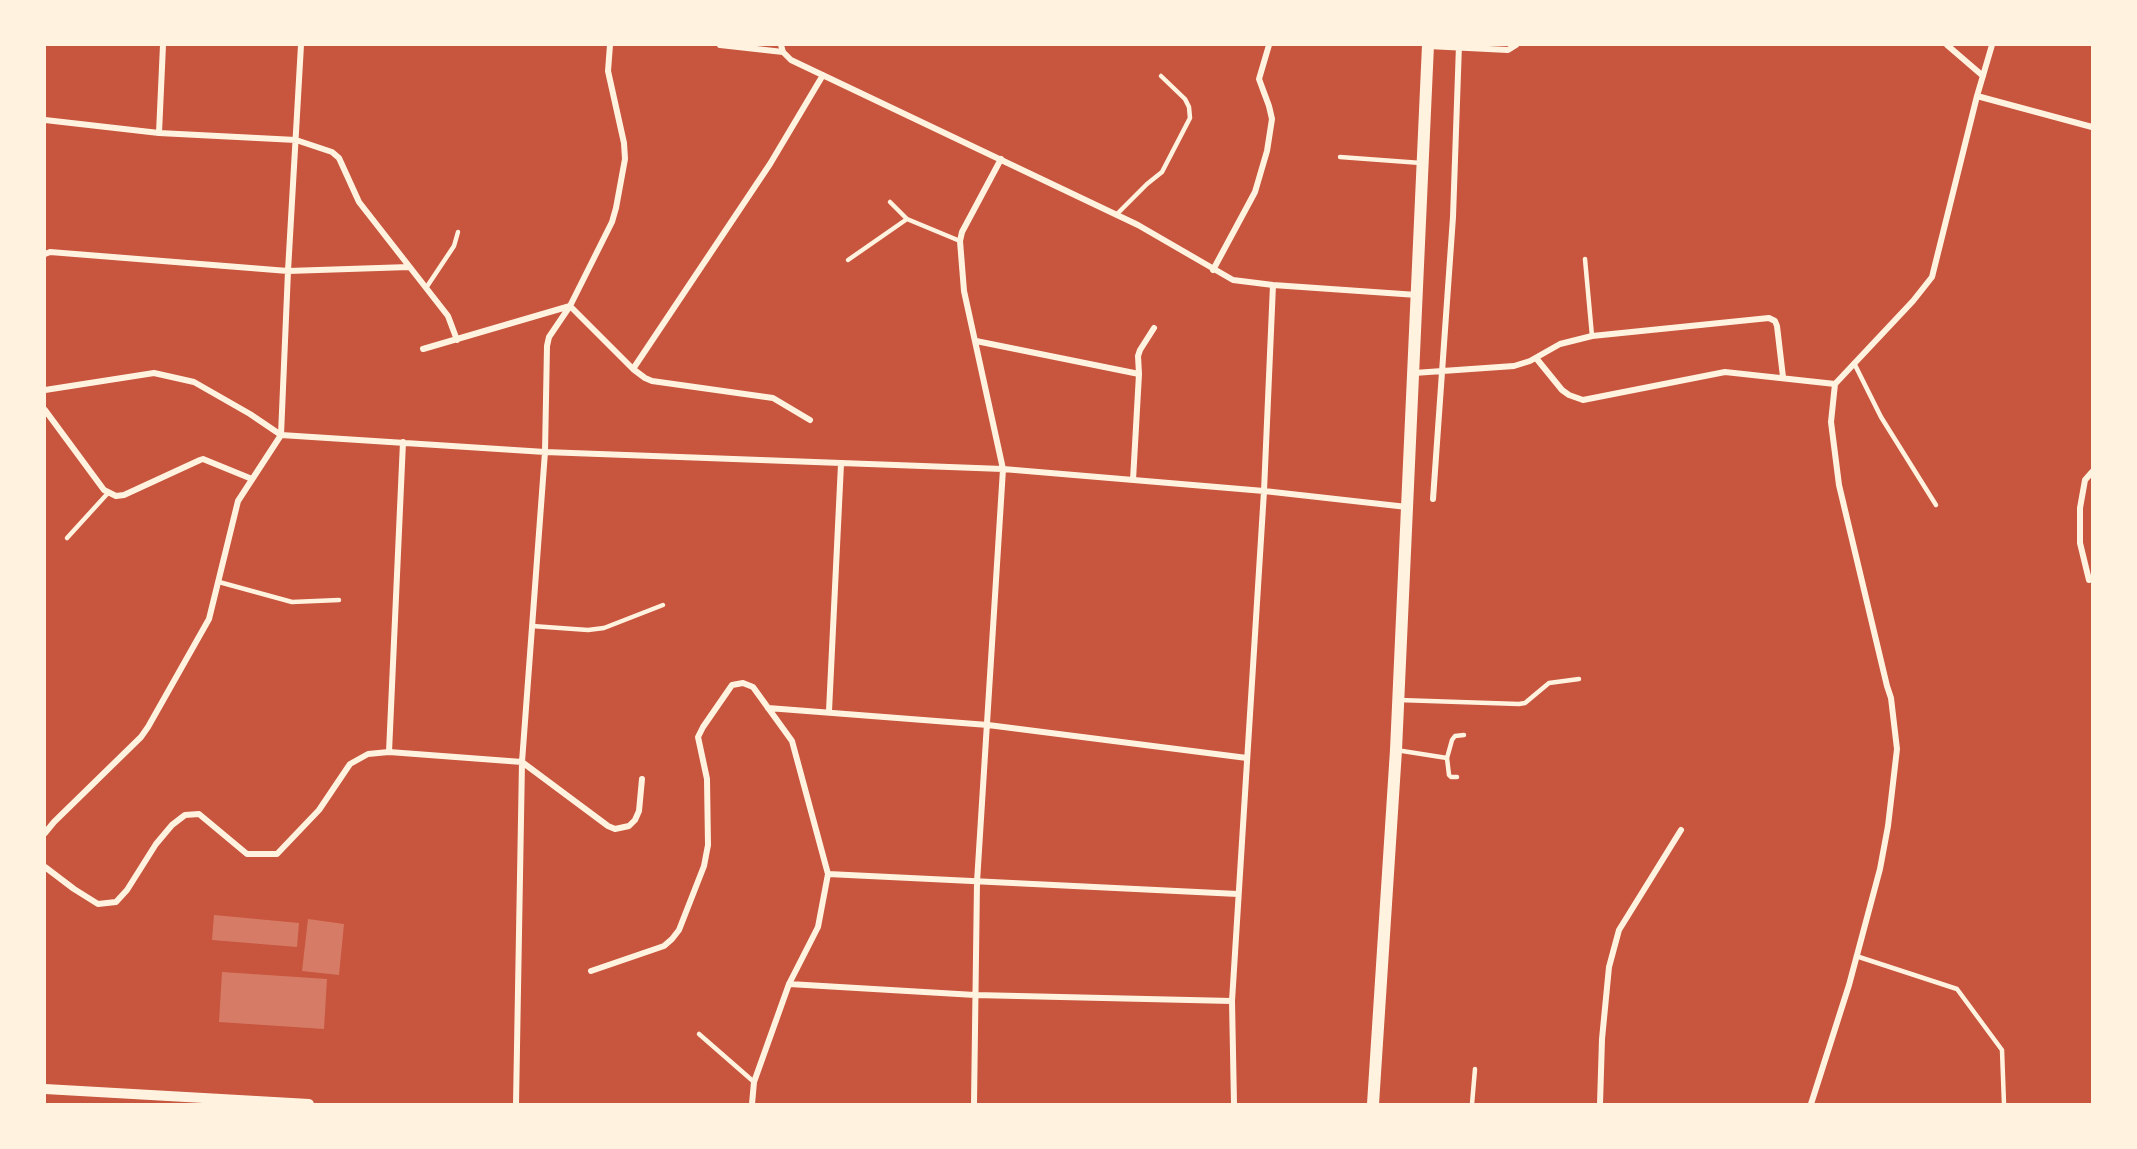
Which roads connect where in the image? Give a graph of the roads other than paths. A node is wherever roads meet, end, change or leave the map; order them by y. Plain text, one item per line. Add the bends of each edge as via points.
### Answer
1 (163, 45) edge
2 (301, 45) edge
3 (610, 45) edge
4 (720, 45) edge
5 (1269, 45) edge
6 (1516, 45) edge
7 (1947, 45) edge
8 (1992, 45) edge
9 (1428, 46) edge
10 (1459, 46) edge
11 (782, 48) edge
12 (823, 75) junction
13 (1161, 76) dead end
14 (1983, 76) junction
15 (1977, 96) junction
16 (45, 120) edge
17 (2092, 127) edge
18 (159, 133) junction
19 (296, 141) junction
20 (1340, 158) dead end
21 (1001, 159) junction
22 (1423, 163) junction
23 (890, 202) dead end
24 (1116, 215) junction
25 (907, 219) junction
26 (458, 232) dead end
27 (960, 241) junction
28 (45, 254) edge
29 (1585, 259) dead end
30 (848, 260) dead end
31 (409, 267) junction
32 (1213, 270) junction
33 (288, 271) junction
34 (1274, 285) junction
35 (426, 288) junction
36 (1417, 295) junction
37 (570, 306) junction
38 (1154, 328) dead end
39 (1592, 336) junction
40 (457, 340) junction
41 (976, 341) junction
42 (423, 349) dead end
43 (1536, 358) junction
44 (1854, 363) junction
45 (633, 369) junction
46 (1441, 371) junction
47 (1414, 373) junction
48 (1139, 374) junction
49 (1783, 377) junction
50 (1835, 384) junction
51 (45, 390) edge
52 (45, 410) edge
53 (810, 420) dead end
54 (281, 435) junction
55 (403, 442) junction
56 (545, 452) junction
57 (841, 464) junction
58 (1003, 469) junction
59 (2092, 472) edge
60 (252, 480) junction
61 (1132, 480) junction
62 (1264, 491) junction
63 (108, 493) junction
64 (1433, 499) dead end
65 (1936, 505) dead end
66 (1407, 507) junction
67 (67, 538) dead end
68 (2089, 580) dead end
69 (219, 582) junction
70 (339, 600) dead end
71 (663, 605) dead end
72 (532, 626) junction
73 (1579, 679) dead end
74 (1399, 700) junction
75 (768, 708) junction
76 (829, 711) junction
77 (987, 724) junction
78 (1464, 735) dead end
79 (1396, 750) junction
80 (389, 752) junction
81 (1247, 758) junction
82 (1447, 758) junction
83 (522, 762) junction
84 (1457, 777) dead end
85 (642, 779) dead end
86 (1681, 830) dead end
87 (45, 833) edge
88 (45, 867) edge
89 (828, 874) junction
90 (977, 882) junction
91 (1238, 894) junction
92 (1856, 956) junction
93 (591, 971) dead end
94 (789, 984) junction
95 (975, 995) junction
96 (1232, 1001) junction
97 (699, 1034) dead end
98 (1474, 1069) dead end
99 (754, 1082) junction
100 (45, 1089) edge
101 (190, 1101) edge
102 (309, 1104) edge
103 (516, 1104) edge
104 (752, 1104) edge
105 (974, 1104) edge
106 (1234, 1104) edge
107 (1373, 1104) edge
108 (1472, 1104) edge
109 (1600, 1104) edge
110 (1811, 1104) edge
111 (2004, 1104) edge

1 - 18 street
2 - 19 street
3 - 37 street via 608,72 625,159 612,222
4 - 11 street
5 - 32 street via 1259,79 1272,119 1267,151 1255,192
6 - 10 street via 1508,50
7 - 14 street
8 - 14 street
9 - 10 street
9 - 22 main road
10 - 46 street via 1453,217
11 - 12 street via 791,60
12 - 21 street
12 - 45 street via 770,164
13 - 24 lane via 1185,99 1190,118 1162,172
14 - 15 street
15 - 17 street
15 - 44 street via 1932,277
16 - 18 street
18 - 19 street
19 - 31 street via 337,155 359,202
19 - 33 street
20 - 22 lane
21 - 24 street
21 - 27 street
22 - 36 main road
23 - 25 lane
24 - 32 street
25 - 27 lane
25 - 30 lane
26 - 35 lane via 454,246
27 - 41 street via 964,291
28 - 33 street
29 - 39 lane
31 - 33 street
31 - 35 street
32 - 34 street via 1233,280
33 - 54 street
34 - 36 street
34 - 62 street
35 - 40 street via 448,316
36 - 47 main road
37 - 40 street
37 - 45 street
37 - 56 street via 547,346
38 - 48 street via 1138,356
39 - 43 street via 1560,344
39 - 49 street via 1769,318 1778,326
40 - 42 street
41 - 48 street
41 - 58 street
43 - 46 street via 1514,366
43 - 49 street via 1562,390 1583,400 1725,372
44 - 50 street
44 - 65 lane via 1881,417
45 - 53 street via 652,381 773,398
46 - 47 street
46 - 64 street
47 - 66 main road
48 - 61 street
49 - 50 street
50 - 92 street via 1831,422 1839,485 1892,698 1897,733 1884,851
51 - 54 street via 154,373 185,379
52 - 63 street
54 - 55 street
54 - 60 street
55 - 56 street
55 - 80 street
56 - 57 street
56 - 72 street
57 - 58 street
57 - 76 street
58 - 61 street
58 - 77 street
59 - 68 street via 2085,480 2079,508 2080,543
60 - 63 street via 203,459 124,495
60 - 69 street via 235,510
61 - 62 street
62 - 66 street
62 - 81 street
63 - 67 lane
66 - 74 main road
69 - 70 lane via 292,602
69 - 87 street via 205,628 141,737
71 - 72 lane via 604,628
72 - 83 street
73 - 74 lane via 1549,683 1519,704
74 - 79 main road
75 - 76 street
75 - 89 street via 792,741
75 - 93 street via 753,687 743,683 732,685 698,737 707,779 708,845 679,930 664,945
76 - 77 street
77 - 81 street
77 - 90 street
78 - 82 lane via 1452,740
79 - 82 lane
79 - 107 main road
80 - 83 street
80 - 88 street via 368,754 350,764 319,810 277,854 247,854 199,814 185,815 172,825 116,902 98,904
81 - 91 street
82 - 84 lane via 1449,775
83 - 85 street via 615,829 629,826 635,820
83 - 103 street
86 - 109 street via 1619,930 1608,979
89 - 90 street
89 - 94 street via 818,927
90 - 91 street
90 - 95 street
91 - 96 street
92 - 110 street
92 - 111 lane via 1957,988 2002,1050
94 - 95 street
94 - 99 street
95 - 96 street
95 - 105 street
96 - 106 street
97 - 99 lane
98 - 108 lane
99 - 104 street
100 - 101 street
101 - 102 street

